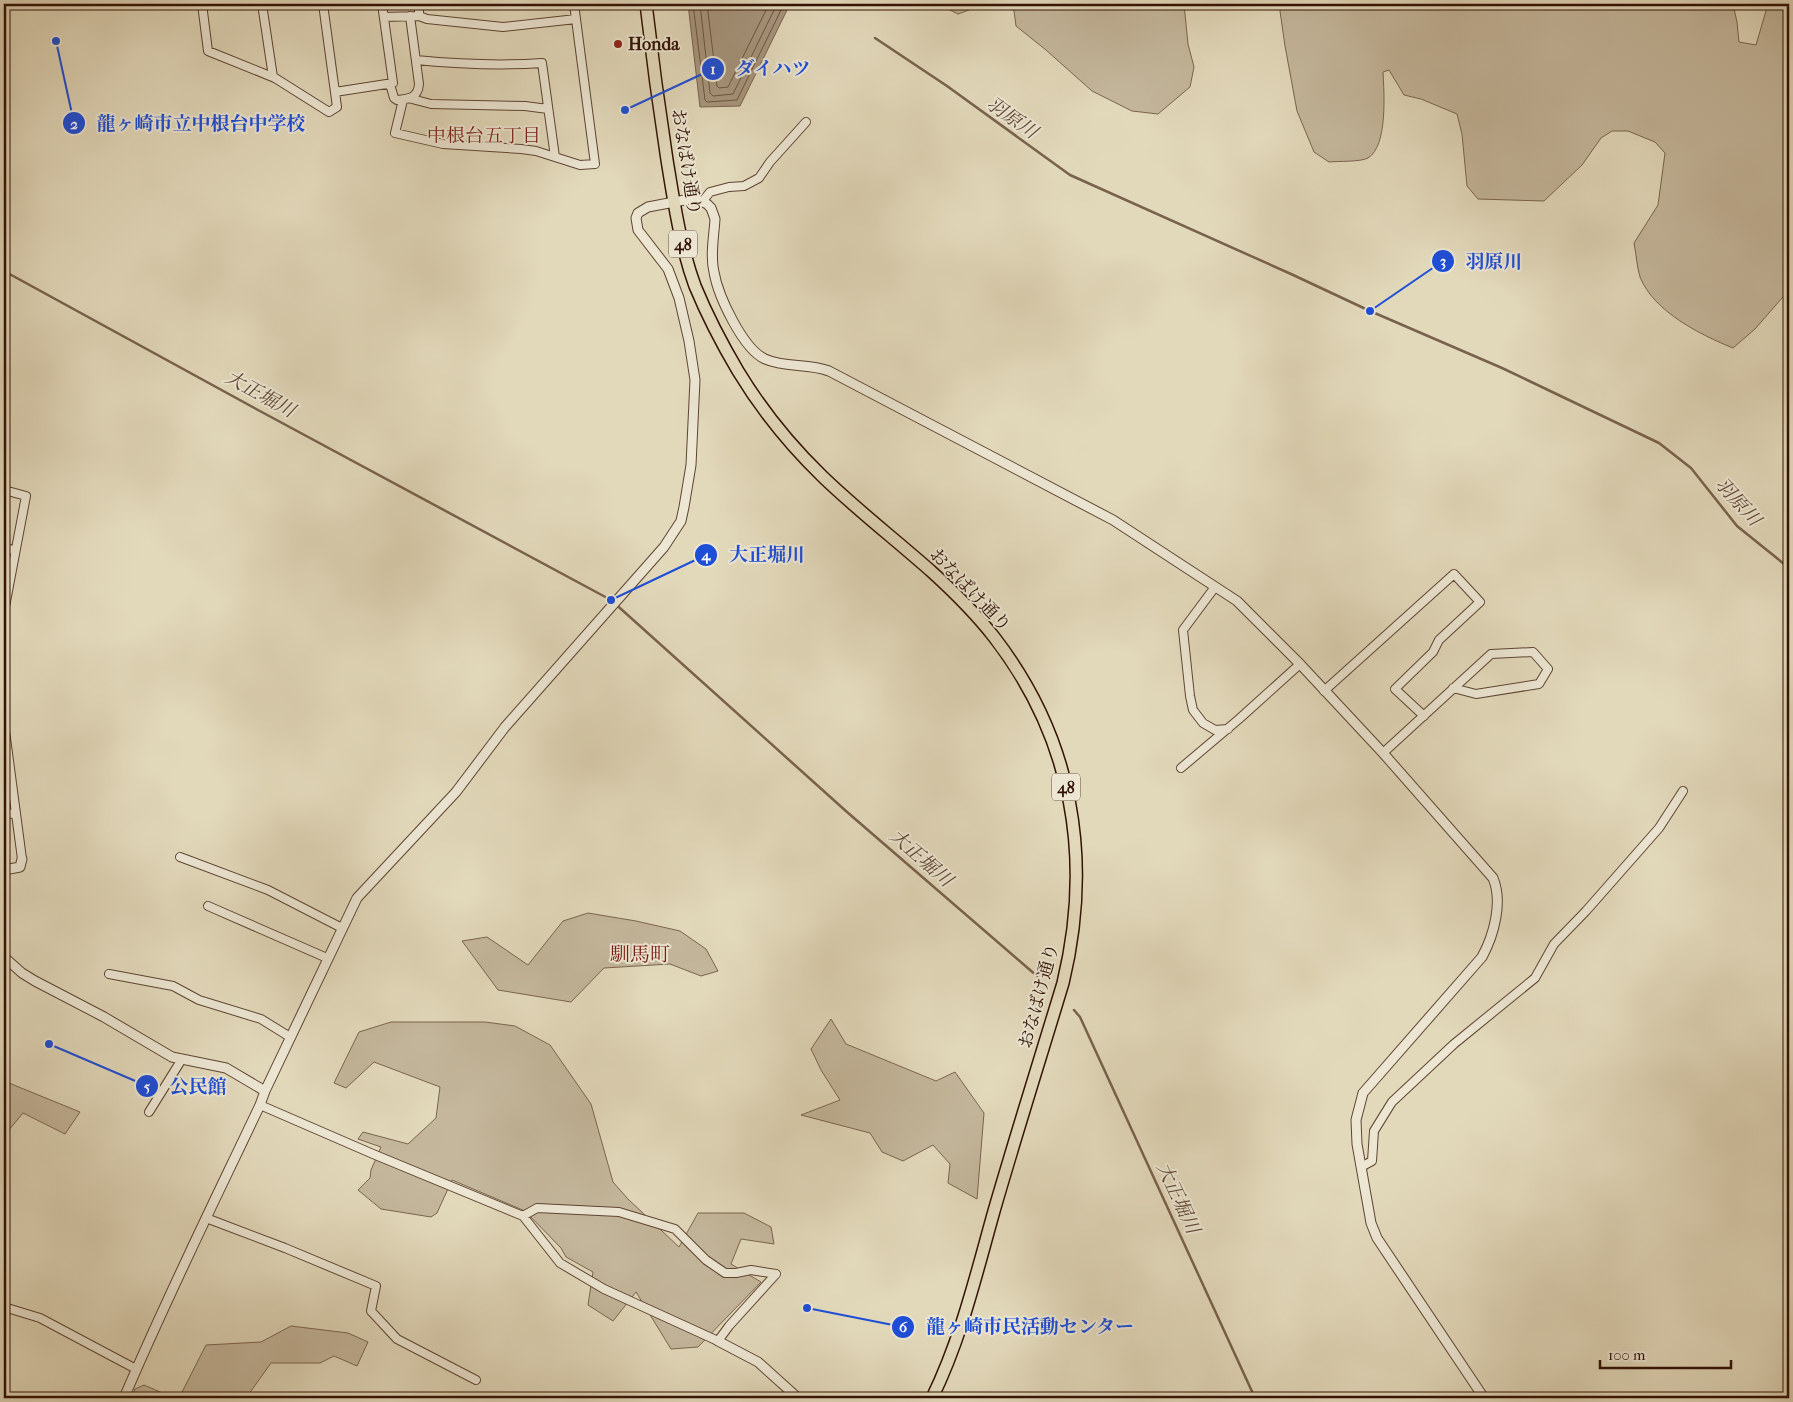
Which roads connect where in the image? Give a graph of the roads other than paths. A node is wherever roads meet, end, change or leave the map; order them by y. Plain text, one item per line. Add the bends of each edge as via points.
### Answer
1 (202, 4) edge
2 (262, 4) edge
3 (324, 4) edge
4 (382, 4) edge
5 (419, 4) edge
6 (574, 4) edge
7 (646, 4) edge
8 (410, 16) junction
9 (419, 16) junction
10 (384, 17) junction
11 (576, 18) junction
12 (416, 60) junction
13 (273, 78) junction
14 (390, 84) junction
15 (335, 92) junction
16 (412, 98) junction
17 (403, 100) junction
18 (548, 109) junction
19 (806, 122) dead end
20 (555, 156) junction
21 (674, 202) junction
22 (702, 202) junction
23 (4, 490) edge
24 (4, 548) edge
25 (15, 551) junction
26 (1215, 587) junction
27 (4, 607) edge
28 (1300, 664) junction
29 (1453, 688) junction
30 (1324, 692) junction
31 (1424, 716) junction
32 (4, 723) edge
33 (1228, 729) junction
34 (1383, 753) junction
35 (1181, 768) dead end
36 (1682, 791) dead end
37 (16, 813) junction
38 (4, 814) edge
39 (180, 857) dead end
40 (22, 859) joint
41 (4, 870) edge
42 (208, 906) dead end
43 (342, 928) junction
44 (4, 957) edge
45 (327, 958) junction
46 (109, 974) dead end
47 (290, 1037) junction
48 (182, 1059) junction
49 (265, 1091) junction
50 (260, 1105) junction
51 (149, 1112) dead end
52 (1361, 1167) junction
53 (523, 1216) junction
54 (206, 1218) junction
55 (4, 1307) edge
56 (718, 1341) junction
57 (136, 1369) junction
58 (476, 1380) dead end
59 (124, 1398) edge
60 (798, 1398) edge
61 (932, 1398) edge
62 (1484, 1398) edge

1 - 13 street via 208,51
2 - 13 street
3 - 15 street
4 - 10 street
5 - 9 street
6 - 11 street
7 - 21 main road, おなばけ通り / 48
8 - 9 street
8 - 10 street
8 - 12 street
9 - 11 street via 503,27
10 - 14 street via 393,83
11 - 20 street via 595,164 580,165
12 - 16 street via 418,92
12 - 18 street via 465,64 542,63
13 - 15 street via 329,112 336,107
14 - 15 street
14 - 17 street via 394,98
16 - 17 street
16 - 18 street via 431,104
17 - 20 street via 395,133 442,144 504,146
18 - 20 street
19 - 22 street via 759,178 744,186 710,192
21 - 22 street via 690,199
21 - 43 street via 648,207 638,213 636,225 668,269 691,352 696,391 692,465 681,521 675,533 505,727 456,792 357,898
21 - 61 main road, おなばけ通り / 48 via 680,236 695,285 748,388 788,440 822,476 933,573 993,636 1039,709 1068,792 1077,852 1076,909 1071,949 966,1310
22 - 26 street via 711,208 715,219 713,256 716,281 739,331 754,353 776,363 815,366 829,371 1113,520
23 - 25 street via 26,496
24 - 25 street
25 - 27 street
26 - 28 street via 1237,601
26 - 33 street via 1183,630 1193,710 1203,723 1215,730
28 - 30 street
28 - 33 street
29 - 29 street via 1476,694 1539,684 1548,668 1533,652 1491,654
29 - 31 street
30 - 31 street via 1454,574 1480,602 1439,640 1433,652 1395,690
30 - 34 street
31 - 34 street
32 - 37 street
33 - 35 street
34 - 52 street via 1490,873 1497,896 1492,933 1482,957 1364,1093 1356,1128
36 - 52 street via 1659,828 1554,944 1535,978 1454,1044 1392,1102 1374,1131 1372,1161
37 - 38 street
37 - 40 street
39 - 43 street via 268,890
40 - 41 street via 20,866
42 - 45 street
43 - 45 street
44 - 48 street via 35,981 172,1057
45 - 47 street
46 - 47 street via 173,986 199,1000 261,1019
47 - 49 street
48 - 49 street via 226,1068
48 - 51 street
49 - 50 street
50 - 53 street
50 - 54 street
52 - 62 street via 1371,1223 1377,1238
53 - 56 street via 560,1263 604,1289
53 - 56 street via 537,1208 619,1212 675,1229 706,1260 725,1273 751,1270 776,1274
54 - 57 street
54 - 58 street via 376,1286 371,1312 397,1339
55 - 57 street via 40,1318
56 - 60 street via 758,1362
57 - 59 street

